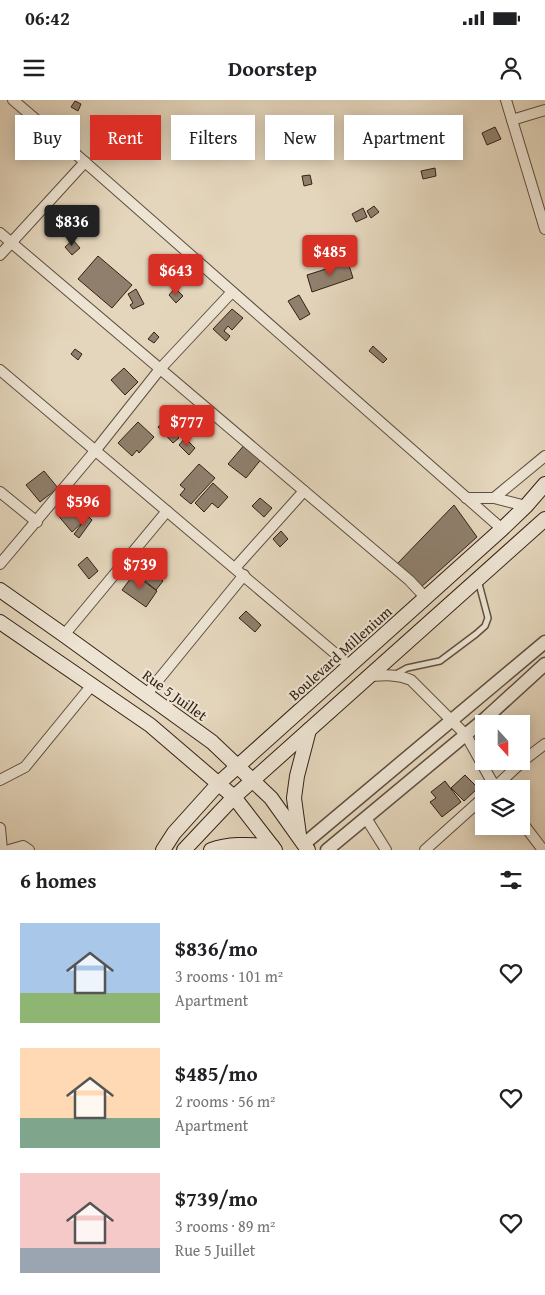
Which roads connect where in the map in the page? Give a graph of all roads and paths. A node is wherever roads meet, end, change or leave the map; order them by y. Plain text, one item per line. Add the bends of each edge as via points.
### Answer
1 (13, 100) edge
2 (506, 100) edge
3 (545, 110) edge
4 (512, 120) junction
5 (85, 162) junction
6 (543, 212) edge
7 (545, 229) edge
8 (0, 233) edge
9 (11, 242) junction
10 (0, 255) edge
11 (232, 292) junction
12 (160, 369) junction
13 (0, 370) edge
14 (96, 450) junction
15 (545, 456) edge
16 (545, 484) edge
17 (0, 492) edge
18 (304, 492) junction
19 (466, 498) junction
20 (494, 498) junction
21 (526, 506) junction
22 (167, 511) junction
23 (545, 519) edge
24 (37, 522) junction
25 (502, 529) junction
26 (0, 564) edge
27 (235, 568) junction
28 (244, 576) junction
29 (478, 580) junction
30 (0, 590) edge
31 (425, 597) junction
32 (0, 622) edge
33 (64, 634) junction
34 (545, 642) edge
35 (545, 664) edge
36 (350, 666) junction
37 (394, 675) junction
38 (370, 676) junction
39 (92, 685) junction
40 (146, 695) junction
41 (450, 721) junction
42 (309, 730) junction
43 (466, 735) junction
44 (545, 744) edge
45 (237, 767) junction
46 (0, 780) edge
47 (491, 780) edge
48 (503, 780) edge
49 (252, 781) junction
50 (219, 784) junction
51 (234, 797) junction
52 (475, 805) edge
53 (366, 818) junction
54 (0, 828) edge
55 (530, 833) edge
56 (304, 844) edge
57 (274, 848) edge
58 (2, 850) edge
59 (10, 850) edge
60 (30, 850) edge
61 (163, 850) edge
62 (184, 850) edge
63 (211, 850) edge
64 (327, 850) edge
65 (386, 850) edge
66 (425, 850) edge
67 (543, 850) edge

1 - 5 street
2 - 4 street
3 - 4 street
4 - 6 street
5 - 9 street
5 - 11 street
6 - 7 street
8 - 9 street
9 - 10 street
9 - 12 street
11 - 12 street
11 - 19 street
12 - 14 street
12 - 18 street
13 - 14 street
14 - 22 street
14 - 24 street
15 - 20 street
16 - 21 main road, Boulevard Millenium
17 - 24 street
18 - 27 street
18 - 31 street
19 - 20 street
19 - 25 street
20 - 21 street
21 - 25 main road, Boulevard Millenium
22 - 27 street
22 - 33 street
23 - 29 main road
24 - 26 street
25 - 31 main road, Boulevard Millenium
27 - 28 street
28 - 36 street
28 - 40 street
29 - 37 lane via 488,618 485,626 440,661 407,668
29 - 38 main road
30 - 33 main road, Rue 5 Juillet
31 - 36 main road, Boulevard Millenium
32 - 39 main road
33 - 40 main road, Rue 5 Juillet
34 - 41 street
35 - 43 street
36 - 45 main road, Boulevard Millenium
37 - 38 street
37 - 41 street via 410,680
38 - 42 main road
39 - 46 street via 25,767
39 - 50 main road via 150,725
40 - 45 main road, Rue 5 Juillet via 212,742
41 - 43 street
41 - 56 street
42 - 49 main road
42 - 56 main road via 294,798
43 - 47 street
43 - 53 street
44 - 48 street
45 - 49 main road, Rue 5 Juillet
45 - 50 main road, Boulevard Millenium
49 - 51 main road
49 - 56 main road, Rue 5 Juillet via 271,798
50 - 51 main road
50 - 61 main road, Boulevard Millenium via 174,833
51 - 57 main road
51 - 62 main road
52 - 66 street
53 - 64 street
53 - 65 street
54 - 58 street
55 - 67 street
57 - 63 main road via 241,844
59 - 60 street via 23,846

